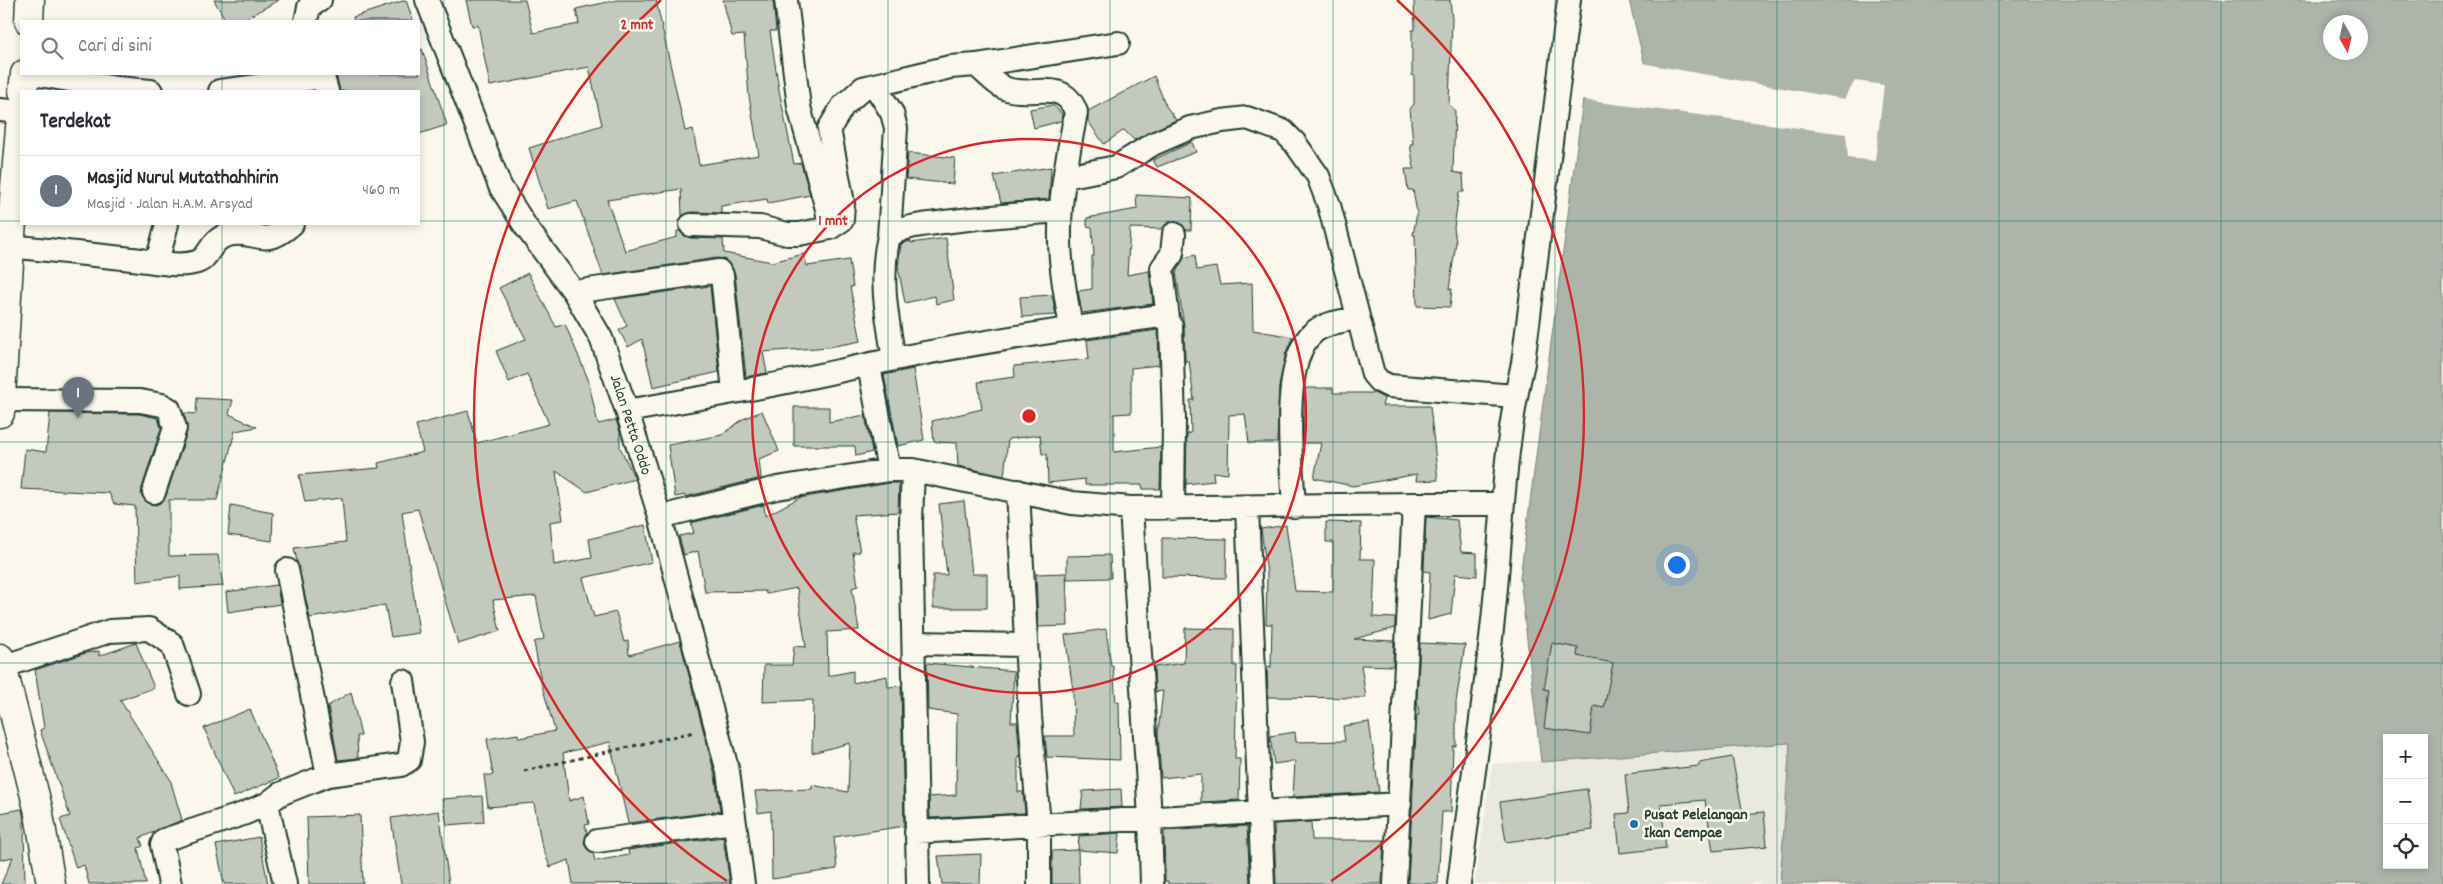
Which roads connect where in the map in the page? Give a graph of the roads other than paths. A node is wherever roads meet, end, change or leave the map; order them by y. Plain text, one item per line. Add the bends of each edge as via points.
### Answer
1 (30, 0) edge
2 (320, 0) edge
3 (427, 0) edge
4 (786, 0) edge
5 (1569, 0) edge
6 (29, 20) edge
7 (306, 20) edge
8 (1118, 43) dead end
9 (976, 65) junction
10 (24, 75) edge
11 (39, 75) edge
12 (324, 81) edge
13 (875, 86) junction
14 (23, 90) edge
15 (140, 90) edge
16 (230, 90) edge
17 (0, 110) edge
18 (20, 112) edge
19 (20, 128) edge
20 (1065, 177) junction
21 (1060, 211) junction
22 (691, 224) dead end
23 (167, 225) edge
24 (291, 225) edge
25 (830, 228) junction
26 (1174, 234) dead end
27 (888, 236) junction
28 (10, 246) junction
29 (157, 262) junction
30 (574, 292) junction
31 (1357, 318) junction
32 (1168, 319) junction
33 (1071, 328) junction
34 (894, 359) junction
35 (869, 366) junction
36 (734, 392) junction
37 (1515, 396) junction
38 (0, 404) edge
39 (628, 411) junction
40 (889, 470) junction
41 (913, 470) junction
42 (1018, 491) junction
43 (154, 492) dead end
44 (1414, 504) junction
45 (1502, 504) junction
46 (1294, 507) junction
47 (1131, 508) junction
48 (1247, 508) junction
49 (1173, 509) junction
50 (660, 517) junction
51 (287, 570) dead end
52 (914, 643) junction
53 (1026, 645) junction
54 (1, 663) edge
55 (403, 681) dead end
56 (189, 694) dead end
57 (328, 775) junction
58 (267, 804) junction
59 (1400, 804) junction
60 (1261, 813) junction
61 (1150, 818) junction
62 (733, 822) junction
63 (1040, 826) junction
64 (916, 832) junction
65 (597, 841) dead end
66 (1465, 883) edge
67 (51, 884) edge
68 (170, 884) edge
69 (285, 884) edge
70 (743, 884) edge
71 (918, 884) edge
72 (1039, 884) edge
73 (1152, 884) edge
74 (1263, 884) edge
75 (1395, 884) edge

1 - 6 highway
2 - 7 street via 309,7
3 - 30 street, Jalan Petta Oddo via 500,186
4 - 25 street via 799,107
5 - 37 street via 1523,363
8 - 9 street
9 - 13 street via 950,67
9 - 20 street via 1007,89 1064,94 1072,103 1076,112
10 - 14 highway
11 - 15 street
12 - 16 street
13 - 25 street via 863,88 843,106 829,129 843,203 842,220
13 - 27 street via 892,113 896,128
17 - 18 street
19 - 28 highway
20 - 21 street
20 - 31 street via 1116,167 1153,144 1190,128 1222,120 1247,118 1283,131 1318,176 1336,227
21 - 27 street via 900,228
21 - 33 street via 1062,269
22 - 25 street via 760,227 787,234
23 - 29 street
24 - 29 street via 272,237 232,234 222,237 197,262
26 - 32 street via 1172,254 1162,268
27 - 34 street via 884,291
28 - 29 street
28 - 38 highway
30 - 36 street via 719,271
30 - 39 street, Jalan Petta Oddo via 601,338
31 - 37 street via 1373,374 1379,382 1390,386
31 - 46 street via 1313,333 1292,374
32 - 33 street via 1161,316
32 - 49 street via 1171,326 1174,421
33 - 34 street
34 - 35 street
35 - 36 street
35 - 40 street
36 - 39 street
37 - 45 street
38 - 43 street via 132,401 169,409 175,428
39 - 50 street, Jalan Petta Oddo
40 - 41 street
40 - 50 street via 778,488
41 - 42 street
41 - 52 street
42 - 47 street via 1072,503
42 - 53 street
44 - 45 street
44 - 46 street
44 - 59 street
45 - 66 street
46 - 48 street
47 - 49 street
47 - 61 street
48 - 49 street
48 - 60 street
50 - 62 street, Jalan Petta Oddo via 728,772
51 - 57 street
52 - 53 street
52 - 64 street
53 - 63 street
54 - 56 street via 110,631 149,629 172,644
54 - 67 highway via 38,808
55 - 57 street via 412,742 409,760 402,765
57 - 58 street via 280,794
58 - 68 street via 164,840 162,845
58 - 69 street
59 - 60 street
59 - 75 street
60 - 61 street
60 - 74 street
61 - 63 street
61 - 73 street
62 - 65 street
62 - 70 street, Jalan Petta Oddo
63 - 64 street
63 - 72 street
64 - 71 street

